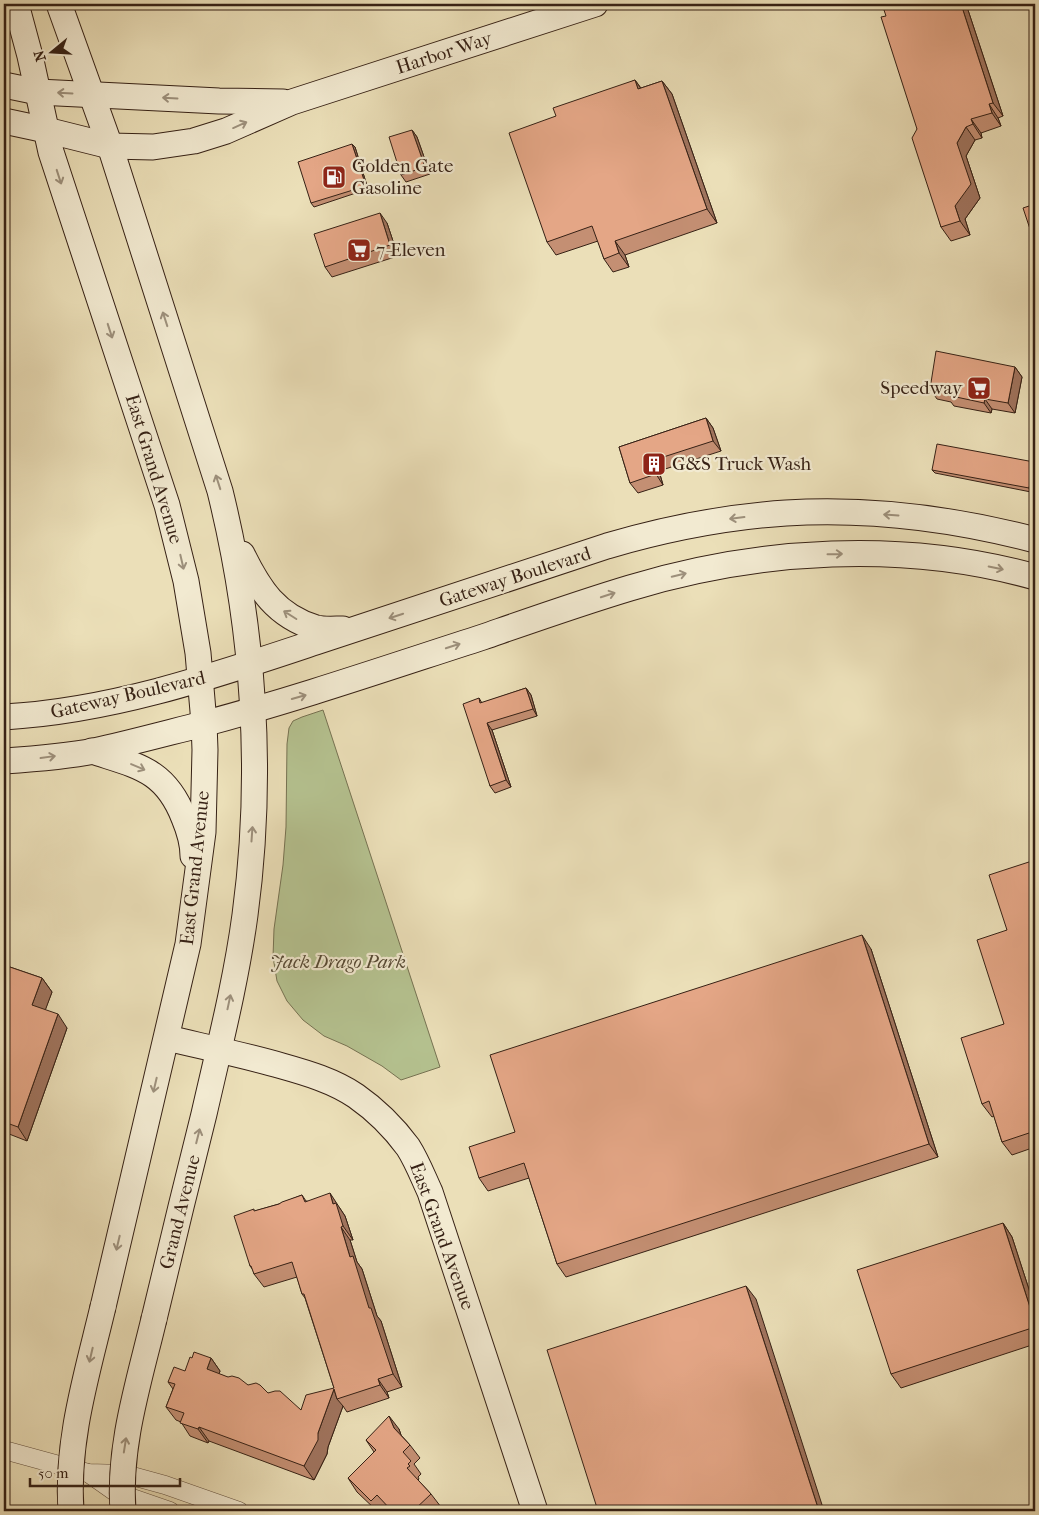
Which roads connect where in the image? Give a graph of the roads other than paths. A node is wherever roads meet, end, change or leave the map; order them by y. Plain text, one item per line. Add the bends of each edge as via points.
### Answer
1 (16, 4) edge
2 (59, 4) edge
3 (595, 4) edge
4 (4, 85) edge
5 (38, 92) junction
6 (91, 94) junction
7 (292, 102) junction
8 (4, 121) edge
9 (46, 130) junction
10 (110, 146) junction
11 (230, 530) junction
12 (1035, 540) edge
13 (1035, 577) edge
14 (370, 624) junction
15 (249, 664) junction
16 (201, 680) junction
17 (252, 711) junction
18 (4, 717) edge
19 (204, 723) junction
20 (92, 751) junction
21 (4, 761) edge
22 (196, 883) junction
23 (166, 1038) junction
24 (219, 1050) junction
25 (4, 1450) edge
26 (88, 1473) junction
27 (71, 1511) edge
28 (123, 1511) edge
29 (170, 1511) edge
30 (239, 1511) edge
31 (535, 1511) edge

1 - 5 main road, East Grand Avenue
2 - 6 main road
3 - 7 main road, Harbor Way
4 - 5 main road, Harbor Way
6 -> 5 main road, Harbor Way
5 - 9 main road, East Grand Avenue
7 -> 6 main road, Harbor Way
6 - 10 main road
10 -> 7 main road, Harbor Way via 194,141 226,131
8 - 9 main road, Harbor Way
9 - 10 main road, Harbor Way
9 -> 16 main road, East Grand Avenue via 167,505 186,580
11 -> 10 main road
14 -> 11 main road via 342,629 318,628 286,613 269,599 256,581
11 - 15 main road
12 -> 14 main road, Gateway Boulevard via 960,523 888,515 821,512 746,517 640,536
17 -> 13 main road via 632,587 750,561 819,554 885,555 952,561
14 - 15 main road, Gateway Boulevard
15 - 16 main road, Gateway Boulevard
15 - 17 main road
16 - 18 main road, Gateway Boulevard via 92,707
16 - 19 main road, East Grand Avenue
17 - 19 main road
24 -> 17 main road, Grand Avenue via 245,914 254,796
19 - 20 main road
19 - 22 main road, East Grand Avenue via 203,832
21 -> 20 main road
20 -> 22 main road via 145,770 171,791 189,831
22 - 23 main road, East Grand Avenue via 188,944
23 - 24 main road, East Grand Avenue
23 -> 27 main road, bridge via 78,1413 70,1466
28 -> 24 main road, Grand Avenue, bridge via 124,1448
24 - 31 main road, East Grand Avenue via 249,1056 336,1085 373,1110 409,1149 430,1192
25 - 26 street
26 - 29 street via 115,1492
26 - 30 street via 125,1474

